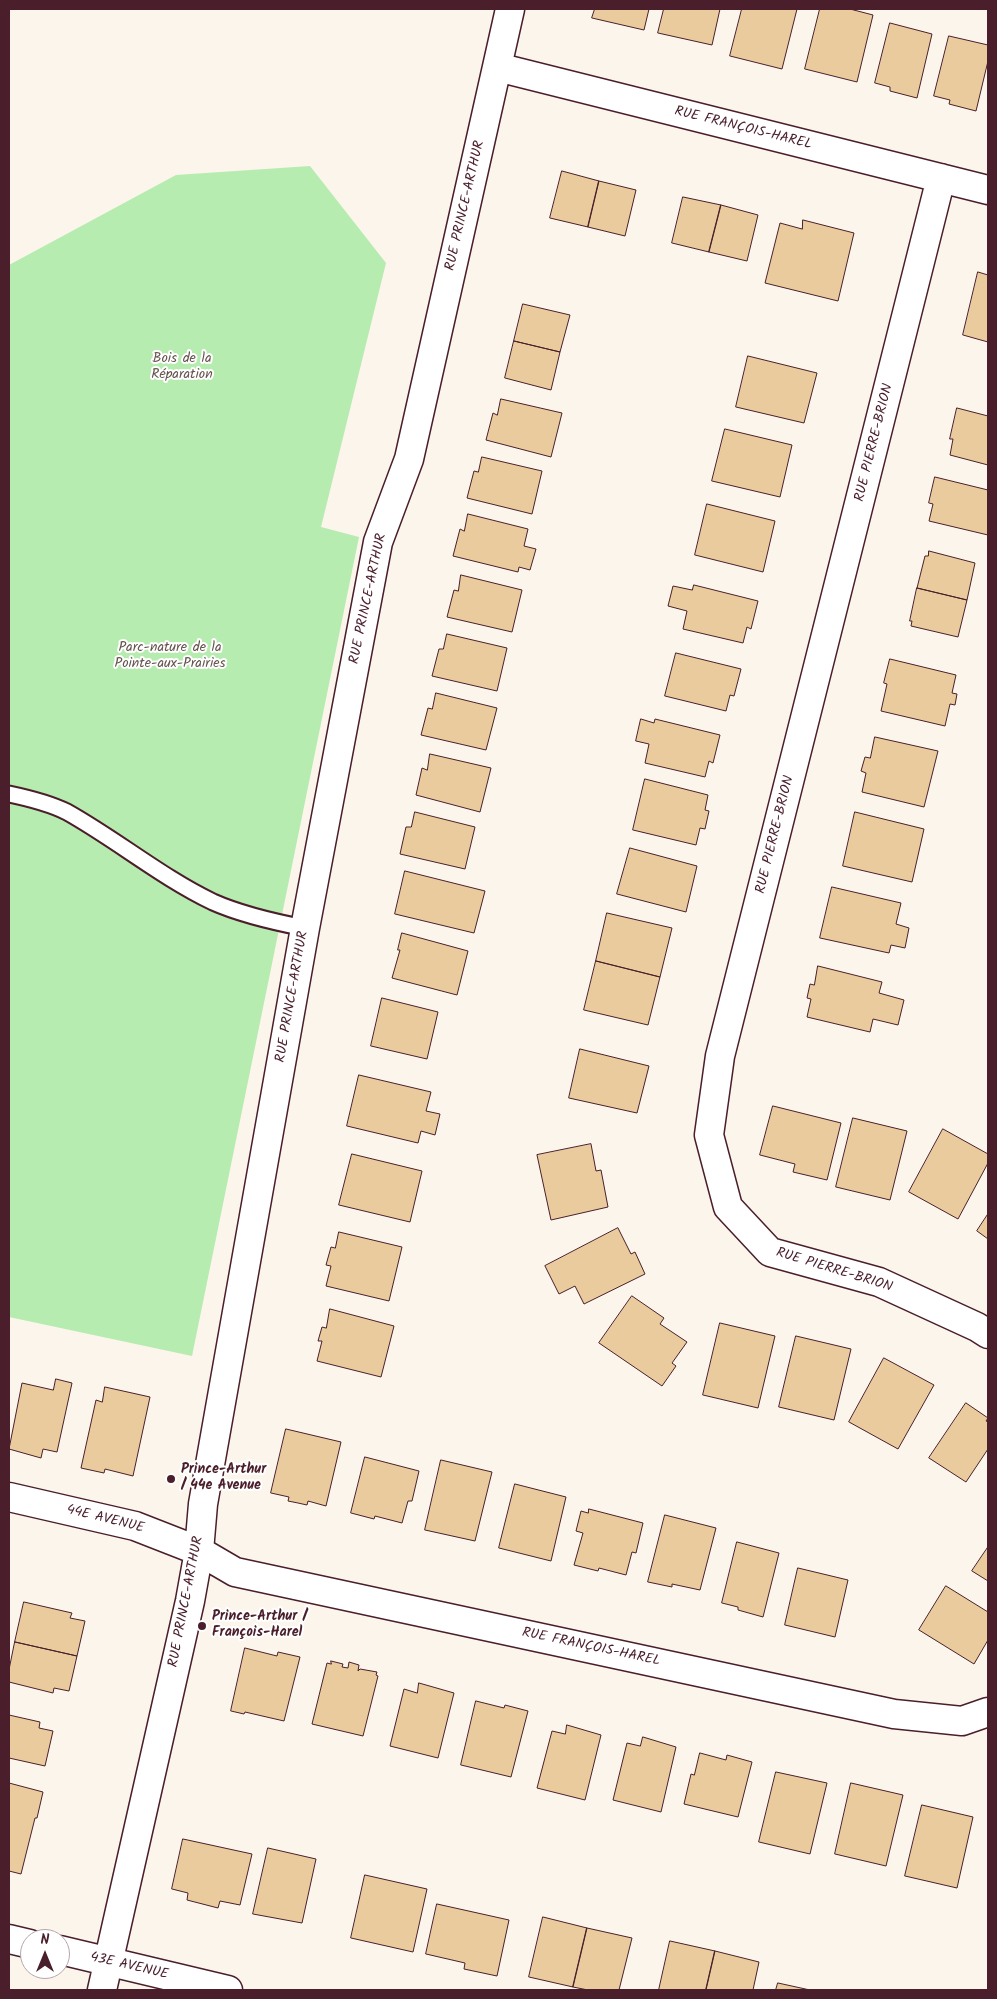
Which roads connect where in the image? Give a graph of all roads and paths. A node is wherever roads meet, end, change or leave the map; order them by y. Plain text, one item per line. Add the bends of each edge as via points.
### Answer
1 (510, 9) edge
2 (497, 67) junction
3 (942, 178) junction
4 (988, 190) edge
5 (9, 794) edge
6 (305, 928) junction
7 (988, 1334) edge
8 (9, 1497) edge
9 (198, 1552) junction
10 (988, 1712) edge
11 (70, 1952) edge
12 (108, 1962) junction
13 (102, 1990) edge
14 (228, 1990) edge

1 - 2 street, RUE PRINCE-ARTHUR
2 - 3 street, RUE FRANÇOIS-HAREL
2 - 6 street, RUE PRINCE-ARTHUR via 409,459 378,542
3 - 4 street, RUE FRANÇOIS-HAREL
3 - 7 street, RUE PIERRE-BRION via 720,1056 709,1135 728,1207 770,1252 879,1282
5 - 6 lane via 65,812 162,874 214,902 270,921
6 - 9 street, RUE PRINCE-ARTHUR via 202,1504
8 - 9 street, 44E AVENUE via 135,1526
9 - 10 street, RUE FRANÇOIS-HAREL via 236,1572 894,1714 962,1721
9 - 12 street, RUE PRINCE-ARTHUR via 190,1601
11 - 12 street, 43E AVENUE
12 - 13 street, RUE PRINCE-ARTHUR
12 - 14 street, 43E AVENUE

